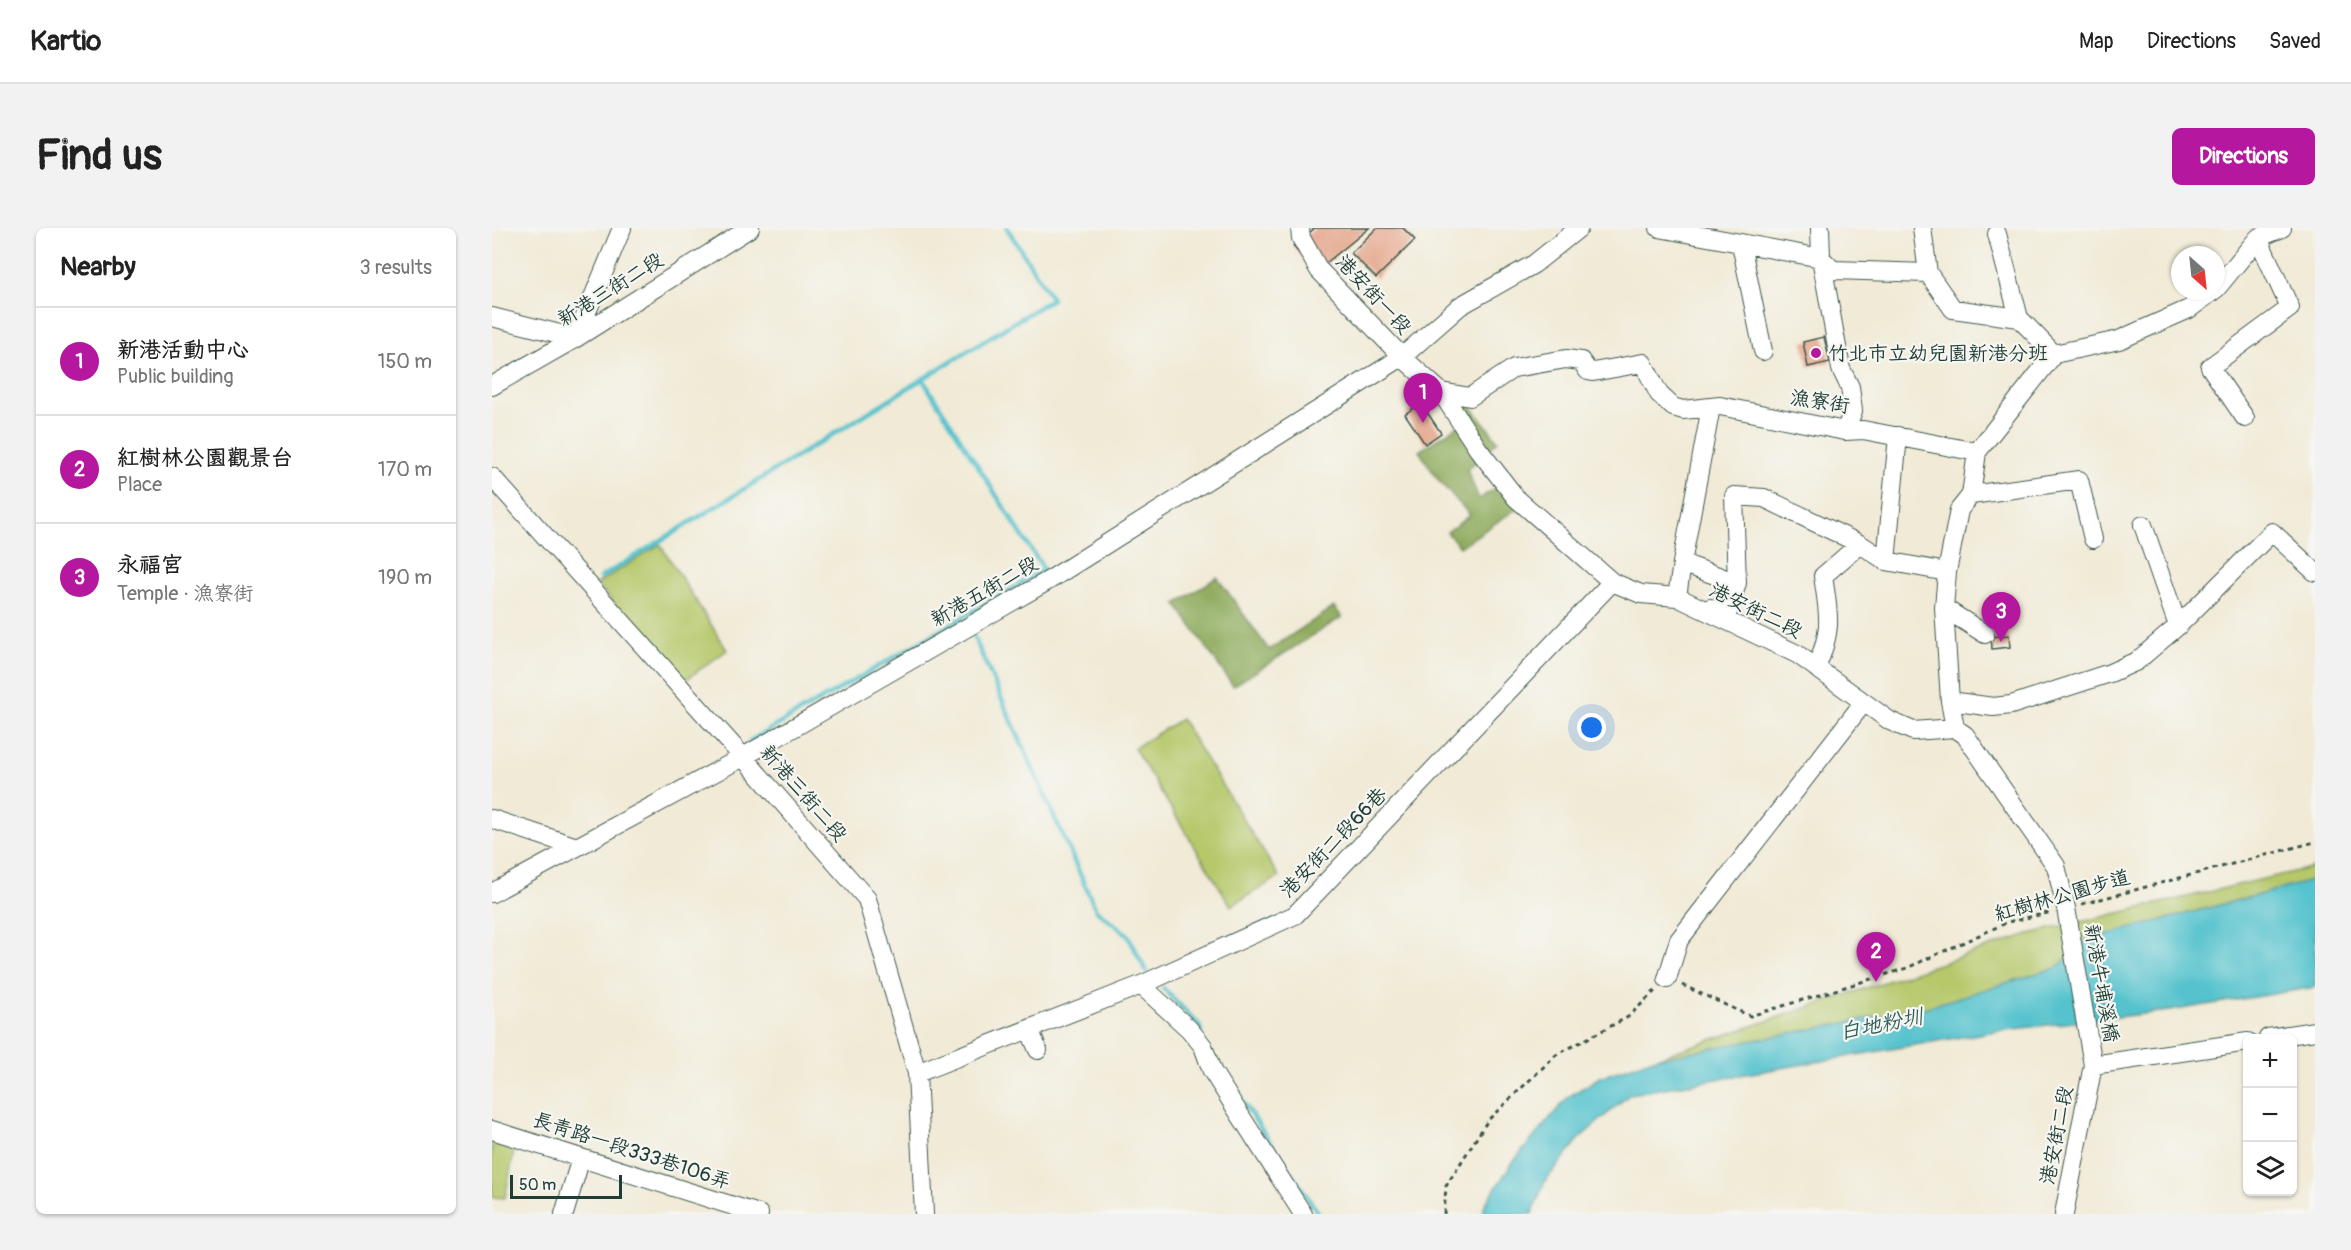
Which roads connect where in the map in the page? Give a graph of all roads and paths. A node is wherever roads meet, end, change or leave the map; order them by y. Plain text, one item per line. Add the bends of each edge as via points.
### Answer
1 (622, 228) edge
2 (750, 228) edge
3 (1300, 228) edge
4 (1579, 228) edge
5 (1659, 228) edge
6 (1820, 228) edge
7 (1922, 228) edge
8 (2282, 228) edge
9 (1997, 234) dead end
10 (2258, 238) junction
11 (1741, 244) junction
12 (1821, 258) junction
13 (1928, 273) junction
14 (2225, 277) edge
15 (2201, 300) edge
16 (492, 317) edge
17 (2019, 318) junction
18 (576, 338) junction
19 (1763, 351) dead end
20 (2054, 354) junction
21 (1402, 357) junction
22 (492, 386) edge
23 (1441, 392) junction
24 (1710, 406) junction
25 (2245, 418) dead end
26 (1845, 430) junction
27 (1898, 436) junction
28 (1977, 452) junction
29 (492, 477) edge
30 (1971, 495) junction
31 (2143, 525) dead end
32 (2093, 539) dead end
33 (1860, 544) junction
34 (1886, 561) junction
35 (1682, 563) junction
36 (1947, 572) junction
37 (2315, 572) edge
38 (1612, 582) junction
39 (1737, 583) junction
40 (1685, 600) junction
41 (1944, 608) junction
42 (2178, 626) junction
43 (1985, 634) dead end
44 (1816, 668) junction
45 (1950, 701) junction
46 (1864, 702) junction
47 (1955, 728) junction
48 (743, 757) junction
49 (492, 819) edge
50 (2315, 842) edge
51 (577, 847) junction
52 (492, 893) edge
53 (2066, 908) junction
54 (1667, 979) junction
55 (1141, 985) junction
56 (1029, 1029) junction
57 (2315, 1031) edge
58 (2295, 1034) edge
59 (2243, 1043) edge
60 (1038, 1050) dead end
61 (2093, 1065) junction
62 (917, 1073) junction
63 (492, 1130) edge
64 (580, 1158) junction
65 (564, 1214) edge
66 (759, 1214) edge
67 (924, 1214) edge
68 (1303, 1214) edge
69 (1443, 1214) edge
70 (2064, 1214) edge

1 - 18 street
2 - 18 street, 新港三街二段
3 - 21 street, 港安街一段 via 1301,238 1319,270
4 - 21 street, 新港五街二段 via 1534,264 1460,306
5 - 11 street
6 - 12 street
7 - 13 street
8 - 10 street
9 - 17 street
10 - 14 street
10 - 25 street via 2290,308 2210,367
11 - 12 street
11 - 19 street
12 - 13 street via 1833,270
12 - 26 street via 1841,369 1850,387 1852,411
13 - 17 street via 1953,309
15 - 20 street via 2119,340
16 - 18 street
17 - 20 street
18 - 22 street, 新港三街二段
20 - 28 street
21 - 23 street, 港安街二段
21 - 48 street, 新港五街二段 via 1051,579
23 - 24 street, 漁寮街 via 1470,397 1514,368 1572,359 1581,361 1593,372 1643,363 1665,402 1683,410
23 - 38 street, 港安街二段 via 1516,498
24 - 26 street, 漁寮街
24 - 35 street
26 - 27 street, 漁寮街
27 - 28 street, 漁寮街
27 - 34 street
28 - 30 street
29 - 48 street, 新港三街二段
30 - 32 street via 2079,480
30 - 36 street via 1959,510
31 - 42 street
33 - 34 street
33 - 39 street via 1764,498 1734,496
33 - 44 street via 1823,576 1830,621
34 - 36 street
35 - 39 street
35 - 40 street
36 - 41 street
37 - 42 street via 2272,532
38 - 40 street, 港安街二段 via 1641,594
38 - 55 street, 港安街二段66巷 via 1296,915
39 - 40 street via 1728,612
40 - 44 street, 港安街二段 via 1797,654
41 - 43 street
41 - 45 street
42 - 45 street via 2137,661 2110,673 2011,705 1993,707
44 - 46 street, 港安街二段
45 - 47 street
46 - 47 street, 港安街二段 via 1890,721 1913,731
46 - 54 street via 1679,940
47 - 53 street via 1965,735 2056,866
48 - 51 street, 新港五街二段
48 - 62 street, 新港三街二段 via 867,899
49 - 51 street
50 - 53 path, 紅樹林公園步道
51 - 52 street, 新港五街二段
53 - 54 path, 紅樹林公園步道 via 2008,922 1907,968 1749,1016
53 - 61 street, 新港牛埔溪橋
54 - 69 path via 1628,1017 1556,1055 1488,1120 1446,1186
55 - 56 street, 港安街二段66巷
55 - 68 street via 1203,1047 1212,1071
56 - 60 street
56 - 62 street, 港安街二段66巷
57 - 58 street
59 - 61 street
61 - 70 street, 港安街二段
62 - 67 street, 新港三街二段
63 - 64 street, 長青路一段333巷106弄
64 - 65 street
64 - 66 street, 長青路一段333巷106弄

